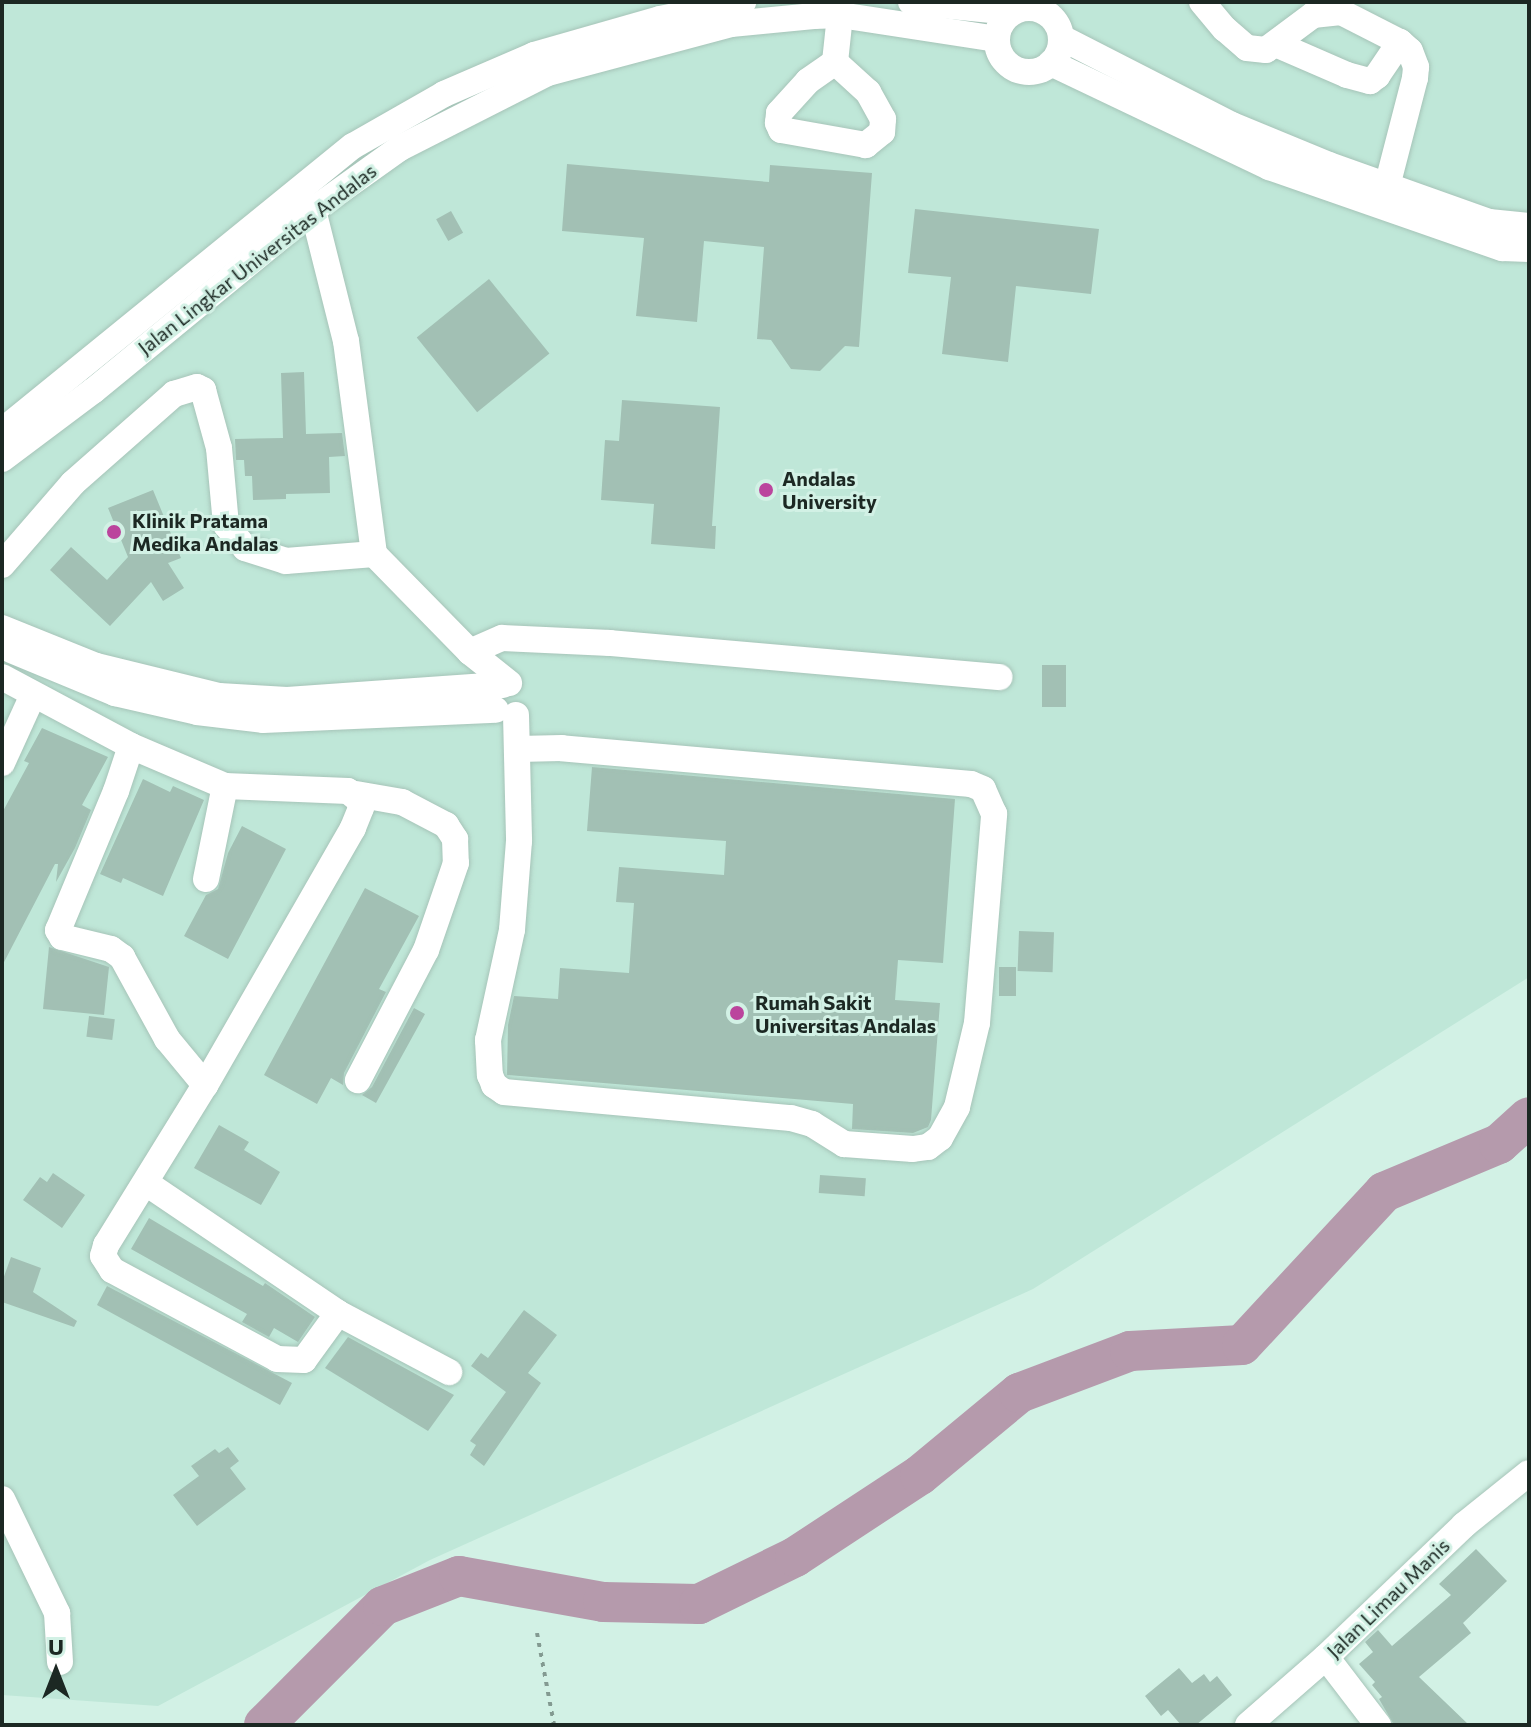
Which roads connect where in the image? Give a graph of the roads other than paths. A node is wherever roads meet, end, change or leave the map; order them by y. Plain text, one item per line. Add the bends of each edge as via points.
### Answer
1 (743, 2) edge
2 (911, 2) edge
3 (1202, 2) edge
4 (1019, 7) edge
5 (840, 15) junction
6 (1060, 22) edge
7 (996, 39) junction
8 (1400, 42) junction
9 (1278, 45) junction
10 (835, 62) dead end
11 (1051, 63) junction
12 (424, 106) junction
13 (440, 128) junction
14 (1387, 186) junction
15 (313, 210) junction
16 (1443, 217) junction
17 (1529, 226) edge
18 (1529, 249) edge
19 (208, 280) junction
20 (2, 431) edge
21 (2, 459) edge
22 (374, 554) junction
23 (2, 565) edge
24 (2, 628) edge
25 (2, 646) edge
26 (470, 652) junction
27 (2, 677) edge
28 (1000, 677) dead end
29 (33, 695) junction
30 (506, 698) junction
31 (131, 746) junction
32 (518, 749) junction
33 (2, 763) edge
34 (225, 786) junction
35 (356, 794) junction
36 (206, 879) dead end
37 (358, 1080) dead end
38 (205, 1085) junction
39 (146, 1183) junction
40 (338, 1313) junction
41 (449, 1372) dead end
42 (1529, 1473) edge
43 (2, 1499) edge
44 (1326, 1657) junction
45 (60, 1662) dead end
46 (1248, 1725) edge
47 (1378, 1725) edge

1 - 12 street, Jalan Lingkar Universitas Andalas via 534,55
2 - 4 street
3 - 9 street via 1247,48
4 - 6 street via 1043,10
4 - 7 street via 998,28
5 - 7 street, Jalan Lingkar Universitas Andalas
5 - 10 street
5 - 13 street, Jalan Lingkar Universitas Andalas via 731,24 548,73
6 - 11 street
6 - 14 street via 1232,125
7 - 11 street via 1001,57 1016,69 1034,72
8 - 9 street via 1341,12 1313,15
8 - 9 street via 1370,81
8 - 14 street via 1414,58 1415,78
11 - 16 street via 1269,167
12 - 13 street
12 - 19 street, Jalan Lingkar Universitas Andalas via 353,146
13 - 15 street, Jalan Lingkar Universitas Andalas via 400,148
14 - 16 street
15 - 19 street, Jalan Lingkar Universitas Andalas
15 - 22 street via 346,341
16 - 17 street
16 - 18 street via 1502,248
19 - 20 street, Jalan Lingkar Universitas Andalas
19 - 21 street, Jalan Lingkar Universitas Andalas via 93,391
22 - 23 street via 286,561 245,548 226,525 219,448 203,390 188,387 73,483
22 - 26 street
24 - 30 street via 96,666 219,696
25 - 30 street via 115,693 263,720
26 - 28 street via 502,638 594,642
26 - 30 street
27 - 29 street
29 - 31 street
29 - 33 street
30 - 32 street
31 - 34 street
31 - 38 street via 58,930 62,937 111,949 122,957 167,1039
32 - 32 street via 562,748 983,789 994,814 977,1023 957,1107 940,1138 913,1149 844,1144 791,1118 504,1092 494,1085 488,1040 512,930 519,841
34 - 35 street
34 - 36 street
35 - 37 street via 402,802 446,825 455,839 456,863 426,950
35 - 38 street via 361,808 353,828
38 - 39 street
39 - 40 street
39 - 40 street via 106,1245 103,1256 112,1270 277,1359 296,1363 313,1350
40 - 41 street
42 - 44 street, Jalan Limau Manis via 1464,1525
43 - 45 street via 57,1613
44 - 46 street, Jalan Limau Manis
44 - 47 street

